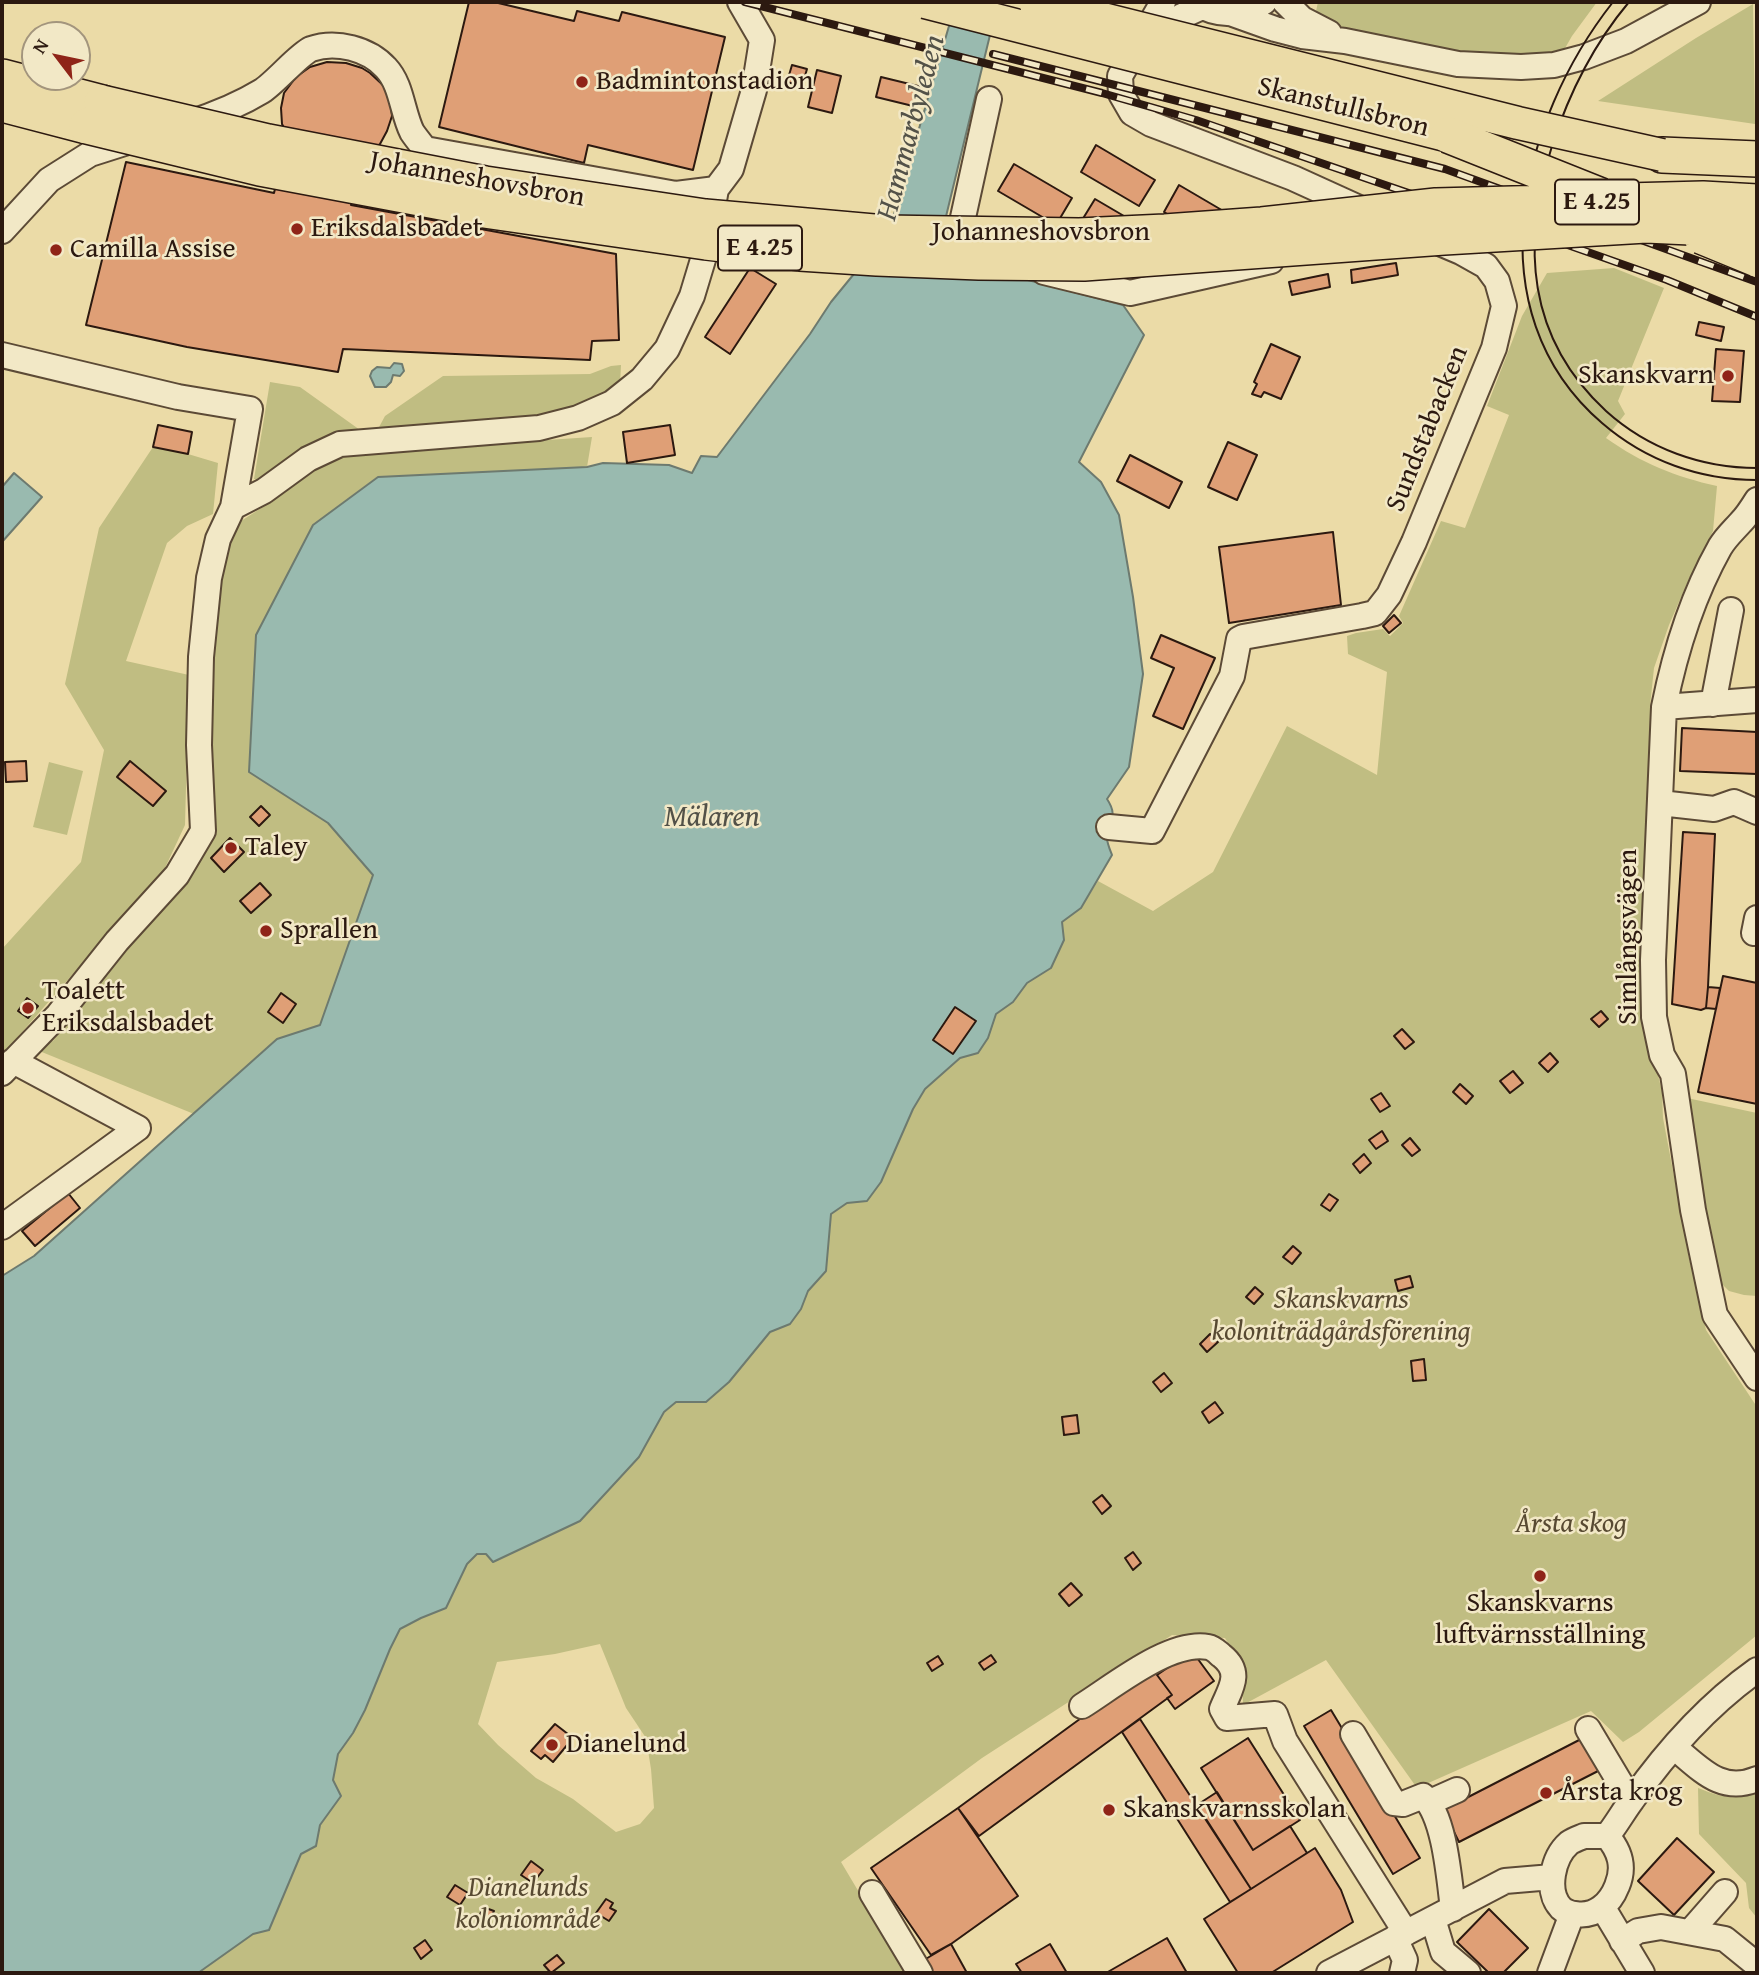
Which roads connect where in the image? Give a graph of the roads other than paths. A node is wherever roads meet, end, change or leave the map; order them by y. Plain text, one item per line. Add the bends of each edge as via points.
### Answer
1 (740, 2) edge
2 (925, 2) edge
3 (1035, 2) edge
4 (1163, 2) edge
5 (1264, 2) edge
6 (1285, 2) edge
7 (1698, 2) edge
8 (1198, 5) edge
9 (1233, 14) junction
10 (1143, 39) junction
11 (1345, 41) junction
12 (2, 77) edge
13 (989, 99) dead end
14 (2, 104) edge
15 (1448, 135) junction
16 (1662, 155) joint
17 (1757, 159) edge
18 (1757, 178) edge
19 (716, 189) junction
20 (1757, 202) edge
21 (1356, 207) junction
22 (1440, 222) junction
23 (1757, 229) edge
24 (2, 231) edge
25 (1757, 258) edge
26 (2, 355) edge
27 (1757, 500) edge
28 (233, 507) junction
29 (1749, 522) edge
30 (1731, 610) dead end
31 (1757, 700) edge
32 (1713, 704) junction
33 (1664, 707) junction
34 (1660, 803) junction
35 (1757, 812) edge
36 (1109, 827) dead end
37 (7, 1067) edge
38 (2, 1227) edge
39 (1757, 1378) edge
40 (1757, 1670) edge
41 (1082, 1706) dead end
42 (1588, 1729) dead end
43 (1353, 1734) dead end
44 (1675, 1748) junction
45 (1757, 1779) edge
46 (1457, 1790) dead end
47 (1631, 1801) junction
48 (1430, 1802) junction
49 (1607, 1836) junction
50 (1552, 1877) junction
51 (1725, 1892) dead end
52 (872, 1893) dead end
53 (1603, 1908) junction
54 (1443, 1914) junction
55 (1572, 1914) junction
56 (1690, 1933) junction
57 (1400, 1936) junction
58 (1622, 1941) junction
59 (1757, 1965) edge
60 (920, 1973) edge
61 (1329, 1973) edge
62 (1402, 1973) edge
63 (1468, 1973) edge
64 (1550, 1973) edge
65 (1642, 1973) edge

1 - 19 street via 762,40 754,90 731,169
2 - 15 main road, Skanstullsbron, bridge
3 - 16 main road, Skanstullsbron, bridge
4 - 10 street, Sundstabacken
5 - 9 street
6 - 11 street via 1302,19
7 - 11 street via 1626,41 1553,65 1458,64
8 - 9 street via 1218,14
8 - 10 street, Sundstabacken
9 - 11 street via 1302,36
10 - 21 street, Sundstabacken via 1120,76 1121,94 1132,113
12 - 22 highway, Johanneshovsbron / E 4.25, bridge via 168,120 485,184 802,227 1079,236 1262,225
13 - 21 street via 962,222 981,257 1130,293 1309,251 1338,234
14 - 22 highway, Johanneshovsbron / E 4.25, bridge via 260,168 484,210 800,253 1084,263
15 - 23 main road, Skanstullsbron, bridge
15 - 25 highway, bridge
16 - 17 highway
18 - 22 highway, bridge via 1503,192
19 - 24 street via 676,194 425,149 413,134 387,68 370,55 333,46 310,50 264,90 221,113 90,155 49,180
19 - 28 street via 692,296 667,349 642,379 612,403 539,428 340,444
20 - 22 highway, Johanneshovsbron / E 4.25, bridge via 1703,199
21 - 36 street, Sundstabacken via 1486,266 1497,281 1504,306 1493,348 1389,595 1375,612 1239,639 1233,676 1152,831
22 - 23 highway, Johanneshovsbron / E 4.25, bridge
22 - 25 highway, bridge via 1684,245
26 - 28 street via 178,397 250,409
27 - 29 street, Simlångsvägen
28 - 37 street via 218,539 209,578 201,657 203,831 177,875 58,1015
29 - 33 street, Simlångsvägen via 1728,534 1700,586
30 - 32 street
31 - 32 street
32 - 33 street
33 - 34 street, Simlångsvägen
34 - 35 street via 1714,809 1734,802
34 - 39 street, Simlångsvägen via 1654,1017 1662,1055 1673,1074 1693,1210 1715,1315
37 - 38 street via 138,1128
40 - 44 street via 1723,1697
41 - 57 street via 1162,1655 1211,1647 1234,1669 1222,1709 1227,1718 1275,1714 1285,1741
42 - 47 street
43 - 48 street via 1394,1803 1423,1796
44 - 45 street via 1716,1780 1743,1784
44 - 47 street
46 - 48 street
47 - 49 street
48 - 54 street via 1444,1843
49 - 50 street via 1584,1836 1569,1843 1558,1857
49 - 53 street via 1621,1861 1620,1881
50 - 54 street via 1506,1881
50 - 55 street via 1561,1908
51 - 56 street
52 - 60 street
53 - 55 street via 1587,1915
53 - 58 street
54 - 57 street
54 - 63 street via 1443,1952
55 - 64 street
56 - 58 street via 1661,1927 1638,1931
56 - 59 street via 1725,1939
57 - 61 street
57 - 62 street via 1405,1960
58 - 65 street

